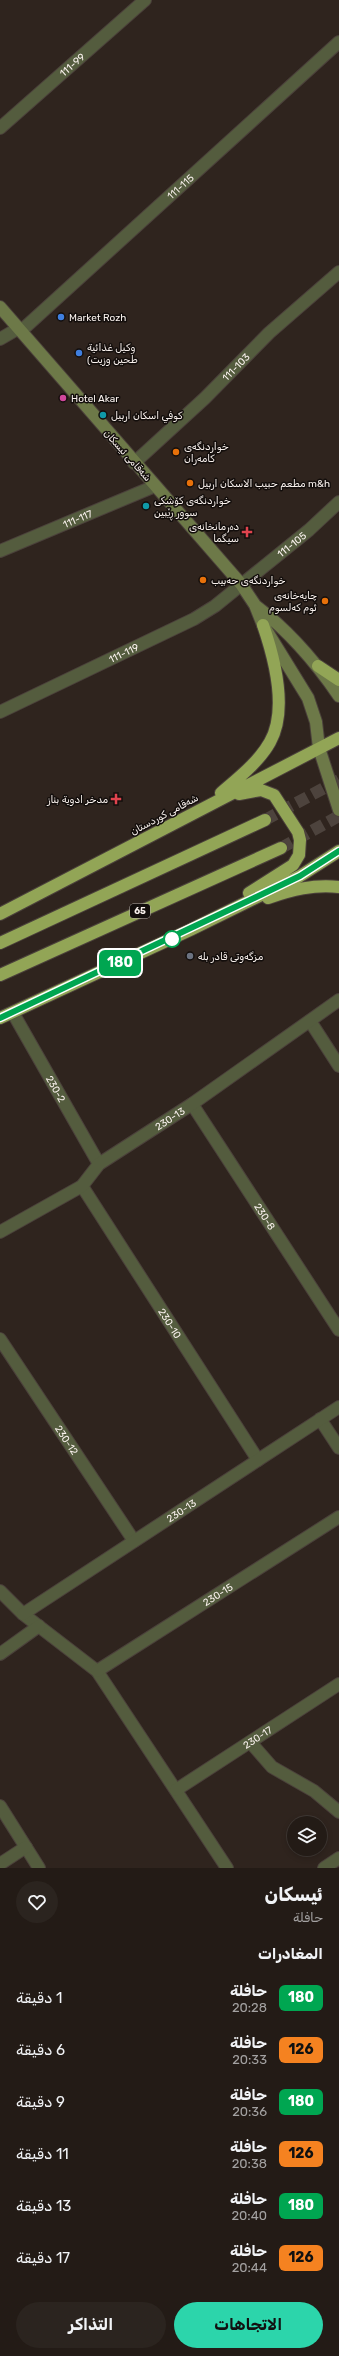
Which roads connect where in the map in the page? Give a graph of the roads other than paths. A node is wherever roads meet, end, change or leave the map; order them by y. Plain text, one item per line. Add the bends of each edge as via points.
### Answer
1 (144, 0) edge
2 (339, 42) edge
3 (0, 128) edge
4 (339, 272) edge
5 (0, 307) edge
6 (20, 330) junction
7 (0, 339) edge
8 (134, 463) junction
9 (155, 486) junction
10 (339, 502) edge
11 (0, 551) edge
12 (241, 584) junction
13 (255, 605) junction
14 (263, 625) junction
15 (318, 666) junction
16 (339, 680) edge
17 (339, 696) edge
18 (0, 712) edge
19 (339, 738) edge
20 (318, 748) junction
21 (206, 806) junction
22 (339, 810) edge
23 (265, 820) tunnel mouth
24 (281, 848) tunnel mouth
25 (339, 851) edge
26 (339, 887) edge
27 (225, 913) junction
28 (0, 914) edge
29 (190, 930) junction
30 (0, 943) edge
31 (0, 975) edge
32 (339, 1000) edge
33 (13, 1013) junction
34 (0, 1018) edge
35 (310, 1021) junction
36 (339, 1066) edge
37 (192, 1104) junction
38 (99, 1164) junction
39 (82, 1186) junction
40 (0, 1232) edge
41 (339, 1330) edge
42 (0, 1339) edge
43 (339, 1407) edge
44 (320, 1419) junction
45 (339, 1448) edge
46 (258, 1460) junction
47 (339, 1517) edge
48 (134, 1541) junction
49 (0, 1591) edge
50 (23, 1614) junction
51 (39, 1626) junction
52 (0, 1654) edge
53 (97, 1671) junction
54 (339, 1684) edge
55 (251, 1743) junction
56 (176, 1790) junction
57 (0, 1806) edge
58 (339, 1812) edge
59 (26, 1847) junction
60 (339, 1858) edge
61 (0, 1864) edge
62 (39, 1868) edge
63 (227, 1868) edge
64 (324, 1868) edge

1 - 3 street, 111-99
2 - 6 street, 111-115
4 - 8 street, 111-103 via 269,333 205,398
5 - 6 main road, شەقامی ئیسکان
6 - 7 street, 111-115
6 - 8 main road, شەقامی ئیسکان
8 - 9 main road, شەقامی ئیسکان
9 - 11 street, 111-117
9 - 12 main road, شەقامی ئیسکان
10 - 12 street, 111-105 via 309,530
12 - 13 main road, شەقامی ئیسکان
12 - 18 street, 111-119 via 215,606 194,618
13 - 14 main road, شەقامی ئیسکان
13 - 15 main road, شەقامی ئیسکان via 281,625
14 - 20 main road, شەقامی ئیسکان via 308,698 316,722
14 - 21 highway via 276,670 277,719 274,731 270,742 250,766
15 - 16 highway
15 - 17 main road, شەقامی ئیسکان
19 - 20 highway, شەقامی کوردستان
20 - 21 highway, شەقامی کوردستان
20 - 22 main road, شەقامی ئیسکان
21 - 28 highway, شەقامی کوردستان
21 - 29 highway via 250,791 269,792 278,799 298,832 300,848 296,861 289,869
23 - 30 highway
24 - 31 highway, 65
25 - 27 highway via 300,876
26 - 27 highway via 323,885 304,888
27 - 29 highway
29 - 33 highway
32 - 35 street, 230-13
33 - 34 highway
33 - 38 street, 230-2
35 - 36 street
35 - 37 street, 230-13
37 - 38 street, 230-13
37 - 41 street, 230-8
38 - 39 street, 230-13
39 - 40 street, 230-13
39 - 46 street, 230-10
42 - 48 street, 230-12
43 - 44 street, 230-13
44 - 45 street
44 - 46 street, 230-13
46 - 48 street, 230-13
47 - 53 street, 230-15
48 - 50 street, 230-13
49 - 50 street
50 - 51 street
51 - 52 street
51 - 53 street
53 - 56 street
54 - 55 street, 230-17
55 - 56 street, 230-17
55 - 58 street via 272,1767 314,1792
56 - 63 street
57 - 59 street
59 - 61 street
59 - 62 street
60 - 64 street

